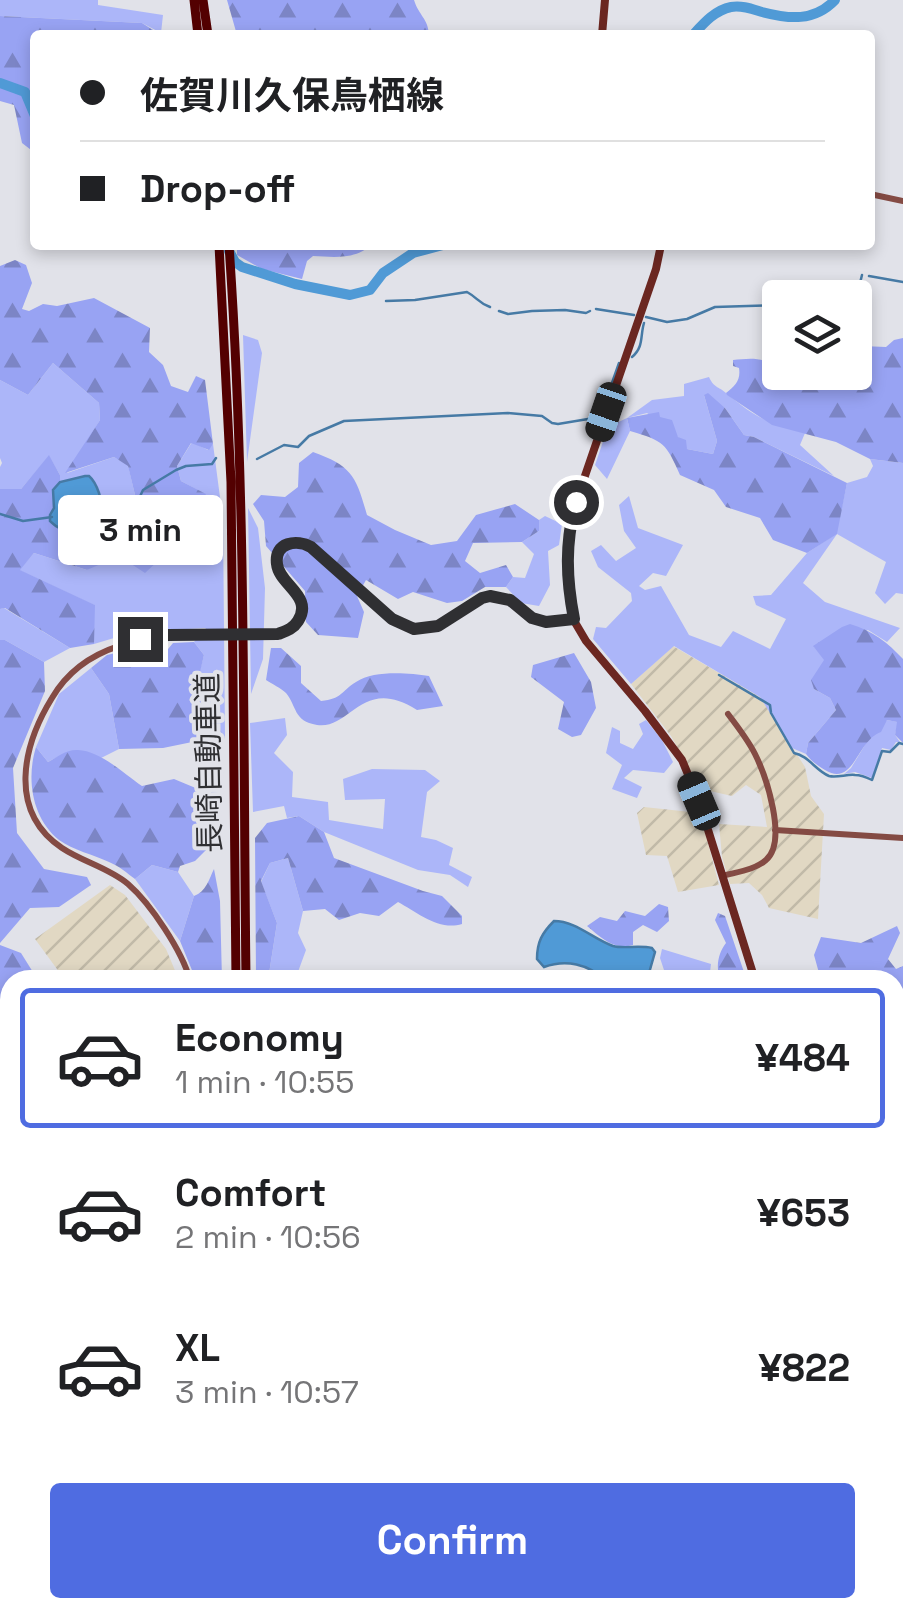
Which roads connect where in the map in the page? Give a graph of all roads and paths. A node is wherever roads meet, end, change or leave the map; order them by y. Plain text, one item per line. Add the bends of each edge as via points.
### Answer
1 (194, 0) edge
2 (203, 0) edge
3 (605, 0) edge
4 (197, 30) edge
5 (207, 30) edge
6 (602, 30) edge
7 (875, 195) edge
8 (903, 201) edge
9 (221, 250) edge
10 (230, 250) edge
11 (660, 250) edge
12 (230, 333) junction
13 (574, 619) junction
14 (728, 714) dead end
15 (775, 830) junction
16 (903, 838) edge
17 (722, 876) junction
18 (186, 970) edge
19 (236, 970) edge
20 (246, 970) edge
21 (751, 970) edge

1 - 4 highway
2 - 5 highway
3 - 6 main road
7 - 8 street
9 - 12 highway, 長崎自動車道
10 - 12 highway, 長崎自動車道
11 - 13 main road via 569,528
12 - 19 highway, 長崎自動車道
12 - 20 highway, 長崎自動車道 via 241,482
13 - 17 main road via 682,760
13 - 18 street, bridge via 546,622 490,596 438,626 414,629 392,619 311,547 292,542 278,553 277,564 300,596 301,616 291,629 140,639 77,667 50,700 26,758 32,812 66,850 128,884
14 - 15 street via 764,776
15 - 16 street
15 - 17 street via 765,862
17 - 21 main road

